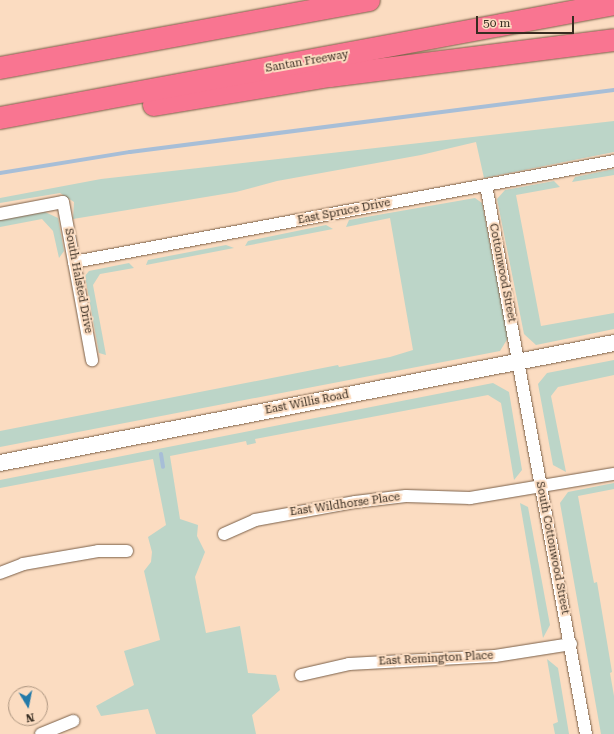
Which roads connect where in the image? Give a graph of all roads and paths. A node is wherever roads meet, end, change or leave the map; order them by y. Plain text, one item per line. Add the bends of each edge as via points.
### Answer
1 (287, 0) edge
2 (369, 0) edge
3 (614, 4) edge
4 (188, 34) junction
5 (614, 40) edge
6 (0, 68) edge
7 (40, 111) junction
8 (0, 118) edge
9 (614, 161) edge
10 (486, 185) junction
11 (0, 214) edge
12 (74, 262) junction
13 (614, 343) edge
14 (92, 360) dead end
15 (519, 361) junction
16 (0, 463) edge
17 (614, 474) edge
18 (541, 488) junction
19 (224, 534) dead end
20 (127, 551) dead end
21 (0, 573) edge
22 (570, 644) junction
23 (302, 675) dead end
24 (73, 721) dead end
25 (41, 734) edge
26 (586, 734) edge

1 - 4 highway via 252,8
2 - 4 highway
3 - 7 highway, Santan Freeway
4 - 6 highway
5 - 7 highway via 330,76 106,113
7 - 8 highway, Santan Freeway
9 - 10 street, East Spruce Drive
10 - 12 street, East Spruce Drive
10 - 15 street, Cottonwood Street
11 - 12 street, South Halsted Drive via 62,202
12 - 14 street, South Halsted Drive
13 - 15 street, East Willis Road
15 - 16 street, East Willis Road
15 - 18 street, South Cottonwood Street
17 - 18 street, East Wildhorse Place
18 - 19 street, East Wildhorse Place via 470,498 406,496 355,502 255,520
18 - 22 street, South Cottonwood Street
20 - 21 street via 90,552 23,564
22 - 23 street, East Remington Place via 495,656 349,664
22 - 26 street, South Cottonwood Street
24 - 25 street

